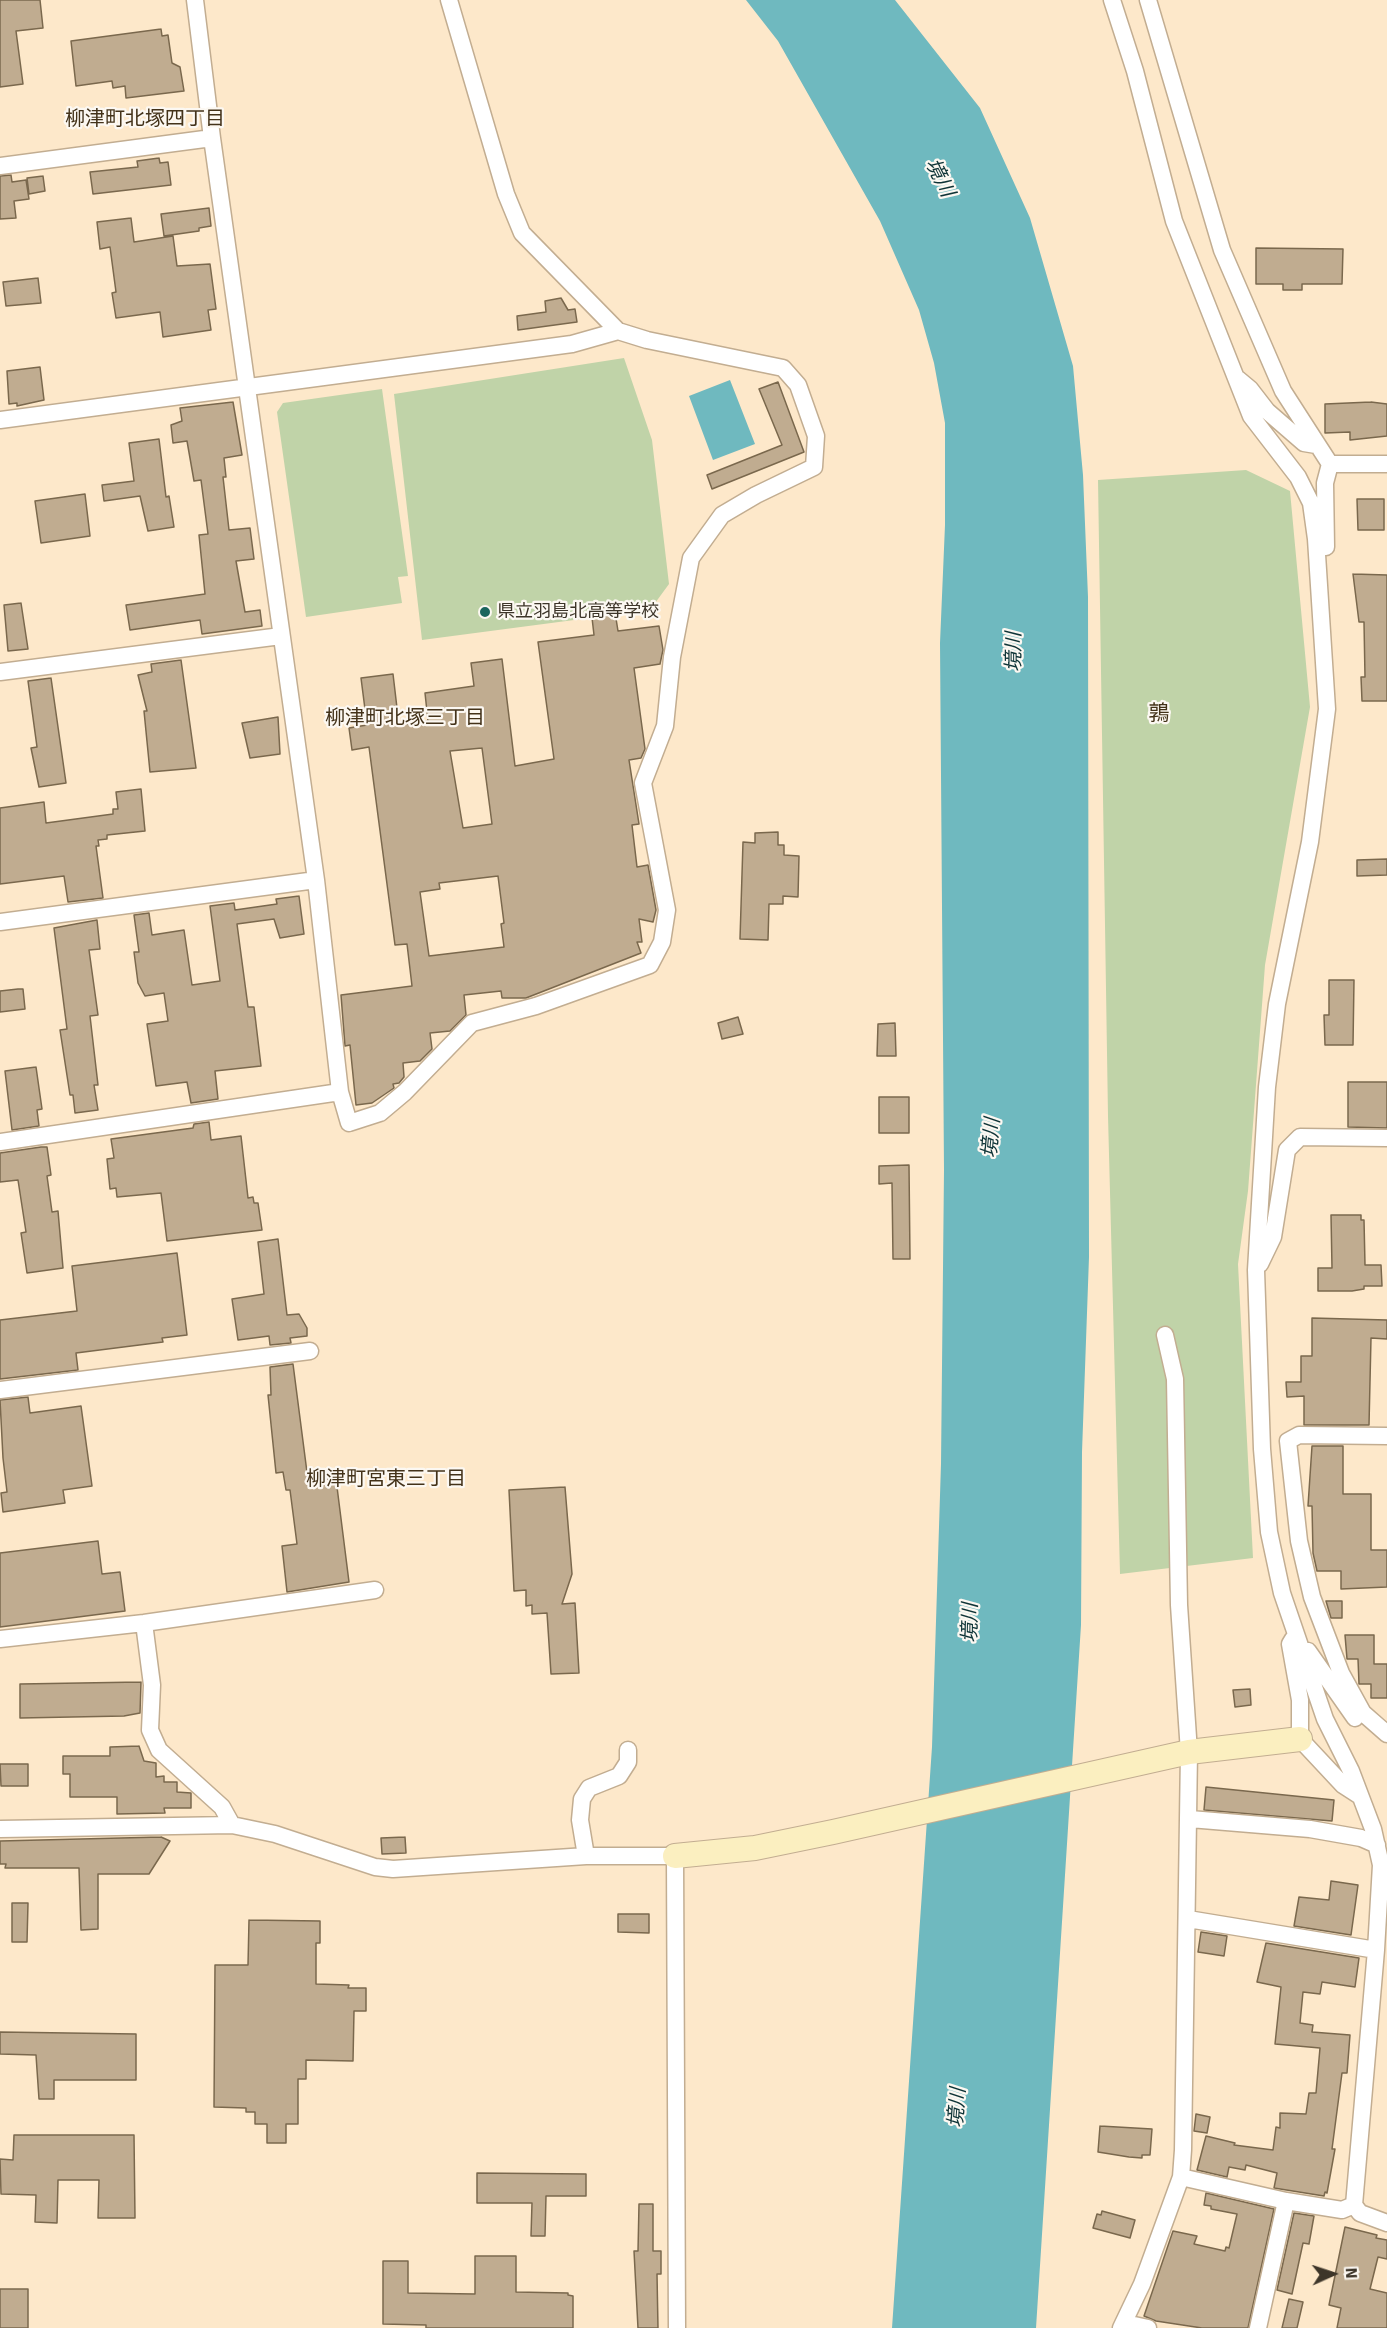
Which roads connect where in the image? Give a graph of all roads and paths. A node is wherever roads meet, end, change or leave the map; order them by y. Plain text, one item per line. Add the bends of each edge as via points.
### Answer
1 (195, 0) edge
2 (449, 0) edge
3 (1113, 0) edge
4 (1148, 0) edge
5 (212, 138) junction
6 (0, 166) edge
7 (618, 331) junction
8 (1233, 375) junction
9 (248, 389) junction
10 (0, 420) edge
11 (1316, 445) junction
12 (1387, 464) edge
13 (1330, 465) junction
14 (1318, 573) junction
15 (281, 636) junction
16 (0, 672) edge
17 (316, 880) junction
18 (0, 922) edge
19 (340, 1092) junction
20 (1387, 1137) edge
21 (0, 1142) edge
22 (1256, 1270) junction
23 (1164, 1335) dead end
24 (310, 1351) dead end
25 (0, 1390) edge
26 (1387, 1436) edge
27 (375, 1590) dead end
28 (144, 1623) junction
29 (1297, 1635) junction
30 (0, 1639) edge
31 (1387, 1734) edge
32 (1300, 1739) junction
33 (628, 1750) dead end
34 (1189, 1752) junction
35 (1360, 1796) junction
36 (1190, 1819) junction
37 (232, 1825) junction
38 (0, 1829) edge
39 (1377, 1845) junction
40 (586, 1856) junction
41 (675, 1856) junction
42 (1384, 1865) edge
43 (1188, 1919) junction
44 (1376, 1950) junction
45 (1181, 2176) junction
46 (1286, 2200) junction
47 (1353, 2205) junction
48 (1387, 2223) edge
49 (1123, 2325) edge
50 (676, 2328) edge
51 (1148, 2328) edge
52 (1258, 2328) edge

1 - 5 street
2 - 7 street via 506,194 522,233
3 - 8 street via 1174,221
4 - 11 street via 1222,250 1283,391
5 - 6 street
5 - 9 street
7 - 9 street via 572,344
7 - 19 street via 783,368 798,385 816,436 814,467 722,515 691,558 672,657 665,726 643,783 667,910 662,942 650,965 536,1006 472,1023 380,1113 349,1123
8 - 11 street via 1304,443
8 - 14 street via 1251,416 1298,477 1311,503
9 - 10 street
9 - 15 street
11 - 13 street
12 - 13 street
13 - 14 street via 1325,483 1326,553
14 - 22 street via 1327,710 1311,831 1278,1004 1267,1088
15 - 16 street
15 - 17 street
17 - 18 street
17 - 19 street
19 - 21 street
20 - 22 street via 1300,1137 1287,1150 1273,1237
22 - 29 street via 1269,1532 1282,1593
23 - 34 street via 1174,1379 1179,1605
24 - 25 street
26 - 31 street via 1299,1435 1288,1442 1299,1541 1312,1597 1341,1673 1363,1713
27 - 28 street
28 - 30 street
28 - 37 street via 152,1685 150,1730 159,1750 222,1807
29 - 31 street via 1361,1726
29 - 32 street via 1290,1644 1300,1700
29 - 35 street via 1325,1719
32 - 34 street
32 - 35 street via 1343,1785
33 - 40 street via 628,1762 620,1776 589,1788 582,1799 580,1820
34 - 36 street
34 - 41 street via 755,1848
35 - 39 street
36 - 39 street via 1310,1829
36 - 43 street
37 - 38 street
37 - 40 street via 393,1869
39 - 42 street
40 - 41 street
41 - 50 street
42 - 44 street
43 - 44 street
43 - 45 street
44 - 47 street
45 - 46 street
45 - 49 street
46 - 47 street via 1342,2210
46 - 52 street
47 - 48 street via 1360,2213
49 - 51 street

